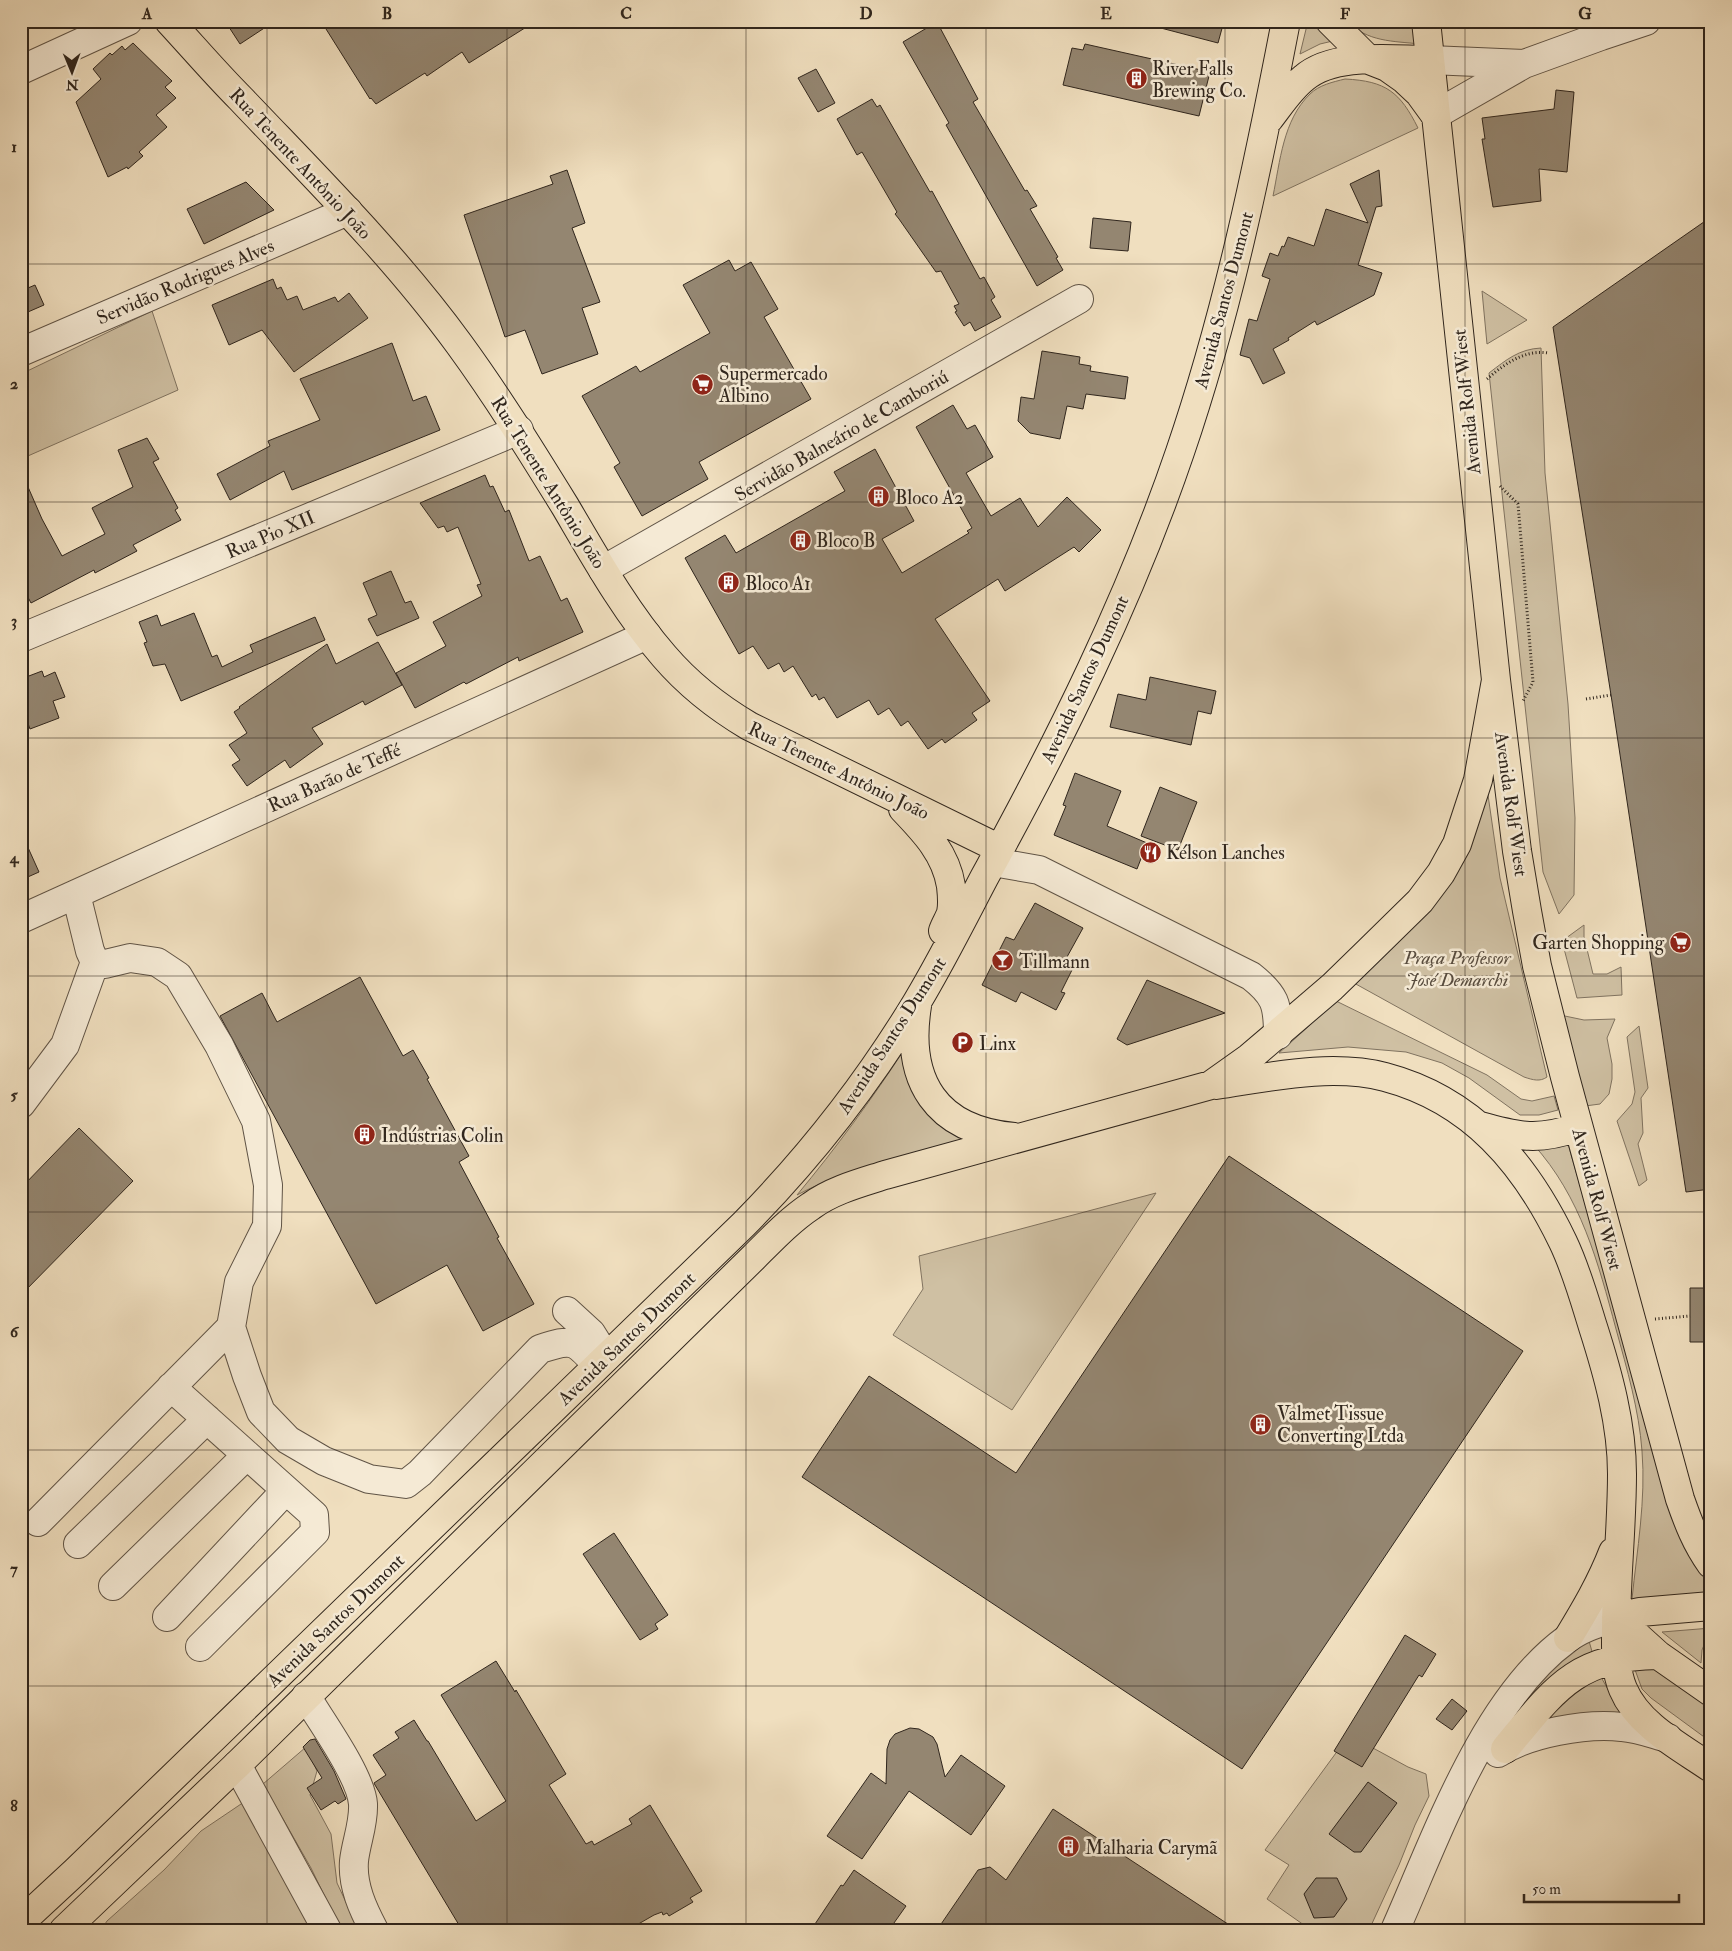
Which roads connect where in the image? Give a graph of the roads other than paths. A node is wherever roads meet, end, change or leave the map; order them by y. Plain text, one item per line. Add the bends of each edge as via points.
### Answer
1 (128, 21) edge
2 (169, 21) edge
3 (1286, 21) edge
4 (1330, 21) edge
5 (1426, 21) edge
6 (1646, 21) edge
7 (1369, 60) junction
8 (1430, 60) junction
9 (1524, 64) junction
10 (21, 70) edge
11 (1435, 116) junction
12 (1266, 122) junction
13 (348, 211) junction
14 (1079, 299) dead end
15 (21, 352) edge
16 (518, 430) junction
17 (604, 570) junction
18 (647, 636) junction
19 (21, 638) edge
20 (1496, 680) junction
21 (890, 796) junction
22 (997, 856) junction
23 (76, 894) junction
24 (21, 919) edge
25 (94, 962) junction
26 (917, 1001) junction
27 (1278, 1034) junction
28 (866, 1081) junction
29 (1211, 1085) junction
30 (21, 1104) edge
31 (1480, 1126) junction
32 (1578, 1127) junction
33 (1023, 1137) junction
34 (567, 1311) dead end
35 (231, 1327) junction
36 (601, 1361) junction
37 (171, 1387) junction
38 (207, 1419) junction
39 (247, 1455) junction
40 (286, 1490) junction
41 (38, 1522) dead end
42 (1620, 1532) junction
43 (78, 1544) dead end
44 (1711, 1564) edge
45 (113, 1586) dead end
46 (1711, 1606) edge
47 (167, 1617) dead end
48 (1616, 1618) junction
49 (1568, 1638) junction
50 (200, 1647) dead end
51 (1658, 1654) junction
52 (1616, 1658) junction
53 (1711, 1692) edge
54 (306, 1696) junction
55 (1668, 1738) junction
56 (1505, 1749) junction
57 (237, 1765) junction
58 (1711, 1768) edge
59 (1463, 1776) junction
60 (21, 1922) edge
61 (64, 1930) edge
62 (327, 1930) edge
63 (374, 1930) edge
64 (1395, 1930) edge

1 - 10 street
2 - 13 main road, Rua Tenente Antônio João
3 - 12 main road, Avenida Santos Dumont
4 - 7 main road
5 - 8 main road, Avenida Rolf Wiest
6 - 9 street
7 - 8 main road
7 - 11 main road via 1404,78
7 - 12 main road via 1337,62 1313,71 1297,84
8 - 9 street
8 - 11 main road, Avenida Rolf Wiest
9 - 11 street
11 - 20 main road, Avenida Rolf Wiest
12 - 22 main road, Avenida Santos Dumont via 1240,242 1206,370 1154,525 1104,642
13 - 15 street, Servidão Rodrigues Alves
13 - 16 main road, Rua Tenente Antônio João via 404,274 458,343
14 - 17 street, Servidão Balneário de Camboriú
16 - 17 main road, Rua Tenente Antônio João
16 - 19 street, Rua Pio XII
17 - 18 main road, Rua Tenente Antônio João
18 - 21 main road, Rua Tenente Antônio João via 686,678 725,712
18 - 23 street, Rua Barão de Teffé
20 - 27 main road via 1478,780 1457,844 1441,872 1420,901 1394,927
20 - 32 main road, Avenida Rolf Wiest via 1517,851 1537,966
21 - 22 main road, Rua Tenente Antônio João
21 - 28 main road via 926,833 941,855 947,866 953,899 941,934 883,1038
22 - 26 main road, Avenida Santos Dumont
22 - 27 street, Rua Tenente Antônio João via 1040,870 1251,976 1273,996
23 - 24 street, Rua Barão de Teffé
23 - 25 street
25 - 30 street via 65,1045
25 - 35 street via 104,964 130,958 157,962 178,976 219,1046 256,1121 268,1185 267,1226 239,1282
26 - 28 main road, Avenida Santos Dumont
26 - 33 main road via 915,1060 931,1096 960,1122 977,1130
27 - 29 main road
28 - 36 main road, Avenida Santos Dumont via 780,1187
29 - 31 main road via 1310,1073 1355,1072 1415,1086 1446,1102
29 - 33 main road, Avenida Santos Dumont
31 - 32 main road via 1531,1137
31 - 42 main road via 1527,1179 1563,1242 1575,1272 1603,1359 1619,1434 1622,1472
32 - 44 main road, Avenida Rolf Wiest via 1680,1499 1690,1528
33 - 54 main road, Avenida Santos Dumont via 835,1192 812,1205 788,1224
34 - 36 street via 591,1333
35 - 36 street via 261,1412 288,1440 324,1461 370,1479 406,1484 540,1349 561,1342 579,1345
35 - 37 street
36 - 60 main road, Avenida Santos Dumont
37 - 38 street
37 - 41 street
38 - 39 street
38 - 43 street
39 - 40 street
39 - 45 street
40 - 47 street
40 - 50 street via 314,1515 315,1532
42 - 48 main road
42 - 49 main road via 1605,1574
46 - 48 main road via 1640,1612
48 - 49 street
48 - 51 main road
48 - 52 main road
49 - 59 street via 1521,1684
51 - 52 main road
51 - 53 main road
52 - 55 main road via 1617,1674 1629,1701 1639,1715
52 - 56 main road via 1593,1665 1562,1684
54 - 57 main road, Avenida Santos Dumont
54 - 63 street via 357,1781 363,1804 354,1861 355,1885
55 - 56 street via 1623,1727 1580,1728 1536,1737
55 - 58 main road
56 - 59 street
57 - 61 main road, Avenida Santos Dumont
57 - 62 street
59 - 64 street

